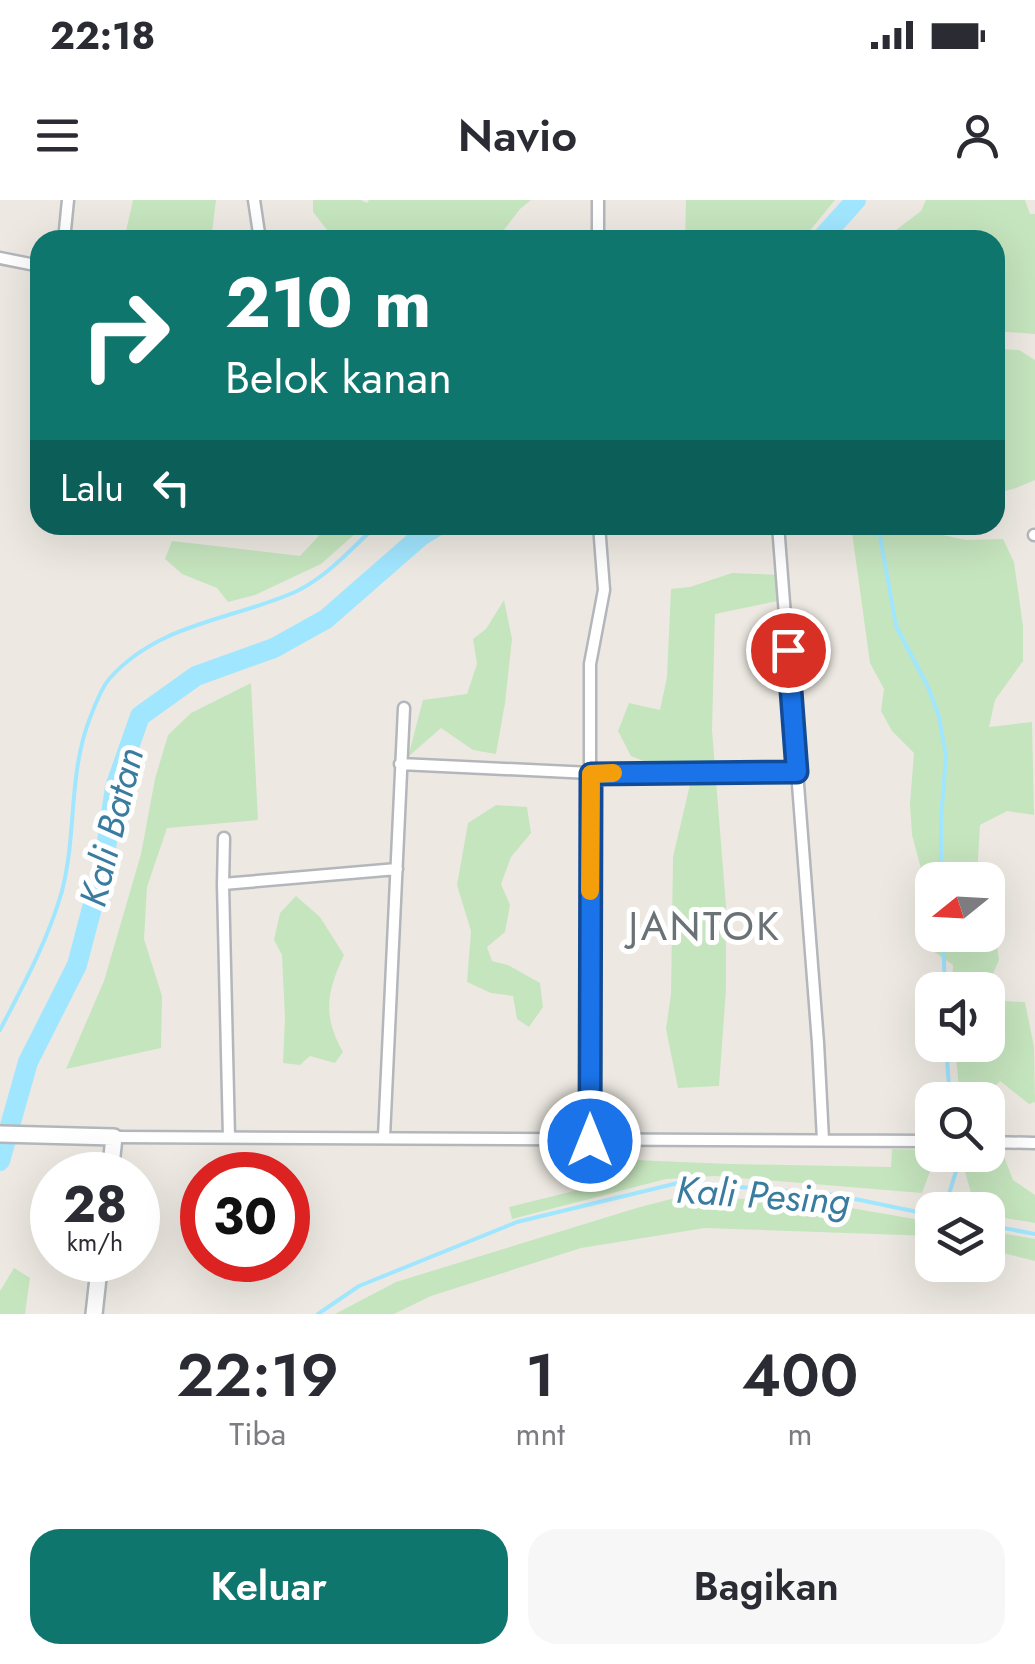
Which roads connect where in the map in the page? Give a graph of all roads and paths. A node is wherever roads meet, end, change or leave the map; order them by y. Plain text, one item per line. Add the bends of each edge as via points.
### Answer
1 (68, 200) edge
2 (254, 200) edge
3 (598, 200) edge
4 (65, 230) edge
5 (258, 230) edge
6 (598, 230) edge
7 (0, 258) edge
8 (30, 264) edge
9 (600, 535) edge
10 (779, 535) edge
11 (404, 708) dead end
12 (400, 764) junction
13 (797, 772) junction
14 (591, 774) junction
15 (224, 838) dead end
16 (397, 869) junction
17 (223, 884) junction
18 (0, 1134) edge
19 (114, 1137) junction
20 (229, 1137) junction
21 (384, 1137) junction
22 (823, 1140) junction
23 (590, 1141) junction
24 (915, 1141) edge
25 (1005, 1142) edge
26 (1035, 1143) edge
27 (112, 1152) edge
28 (98, 1282) edge
29 (94, 1314) edge

1 - 4 street
2 - 5 street
3 - 6 street
7 - 8 street
9 - 14 street via 604,590 590,664
10 - 13 street
11 - 12 street
12 - 14 street
12 - 16 street
13 - 14 street
13 - 22 street
14 - 23 street
15 - 17 street
16 - 17 street
16 - 21 street
17 - 20 street
18 - 19 street
19 - 20 street
19 - 27 street
20 - 21 street
21 - 23 street
22 - 23 street
22 - 24 street
25 - 26 street
28 - 29 street

